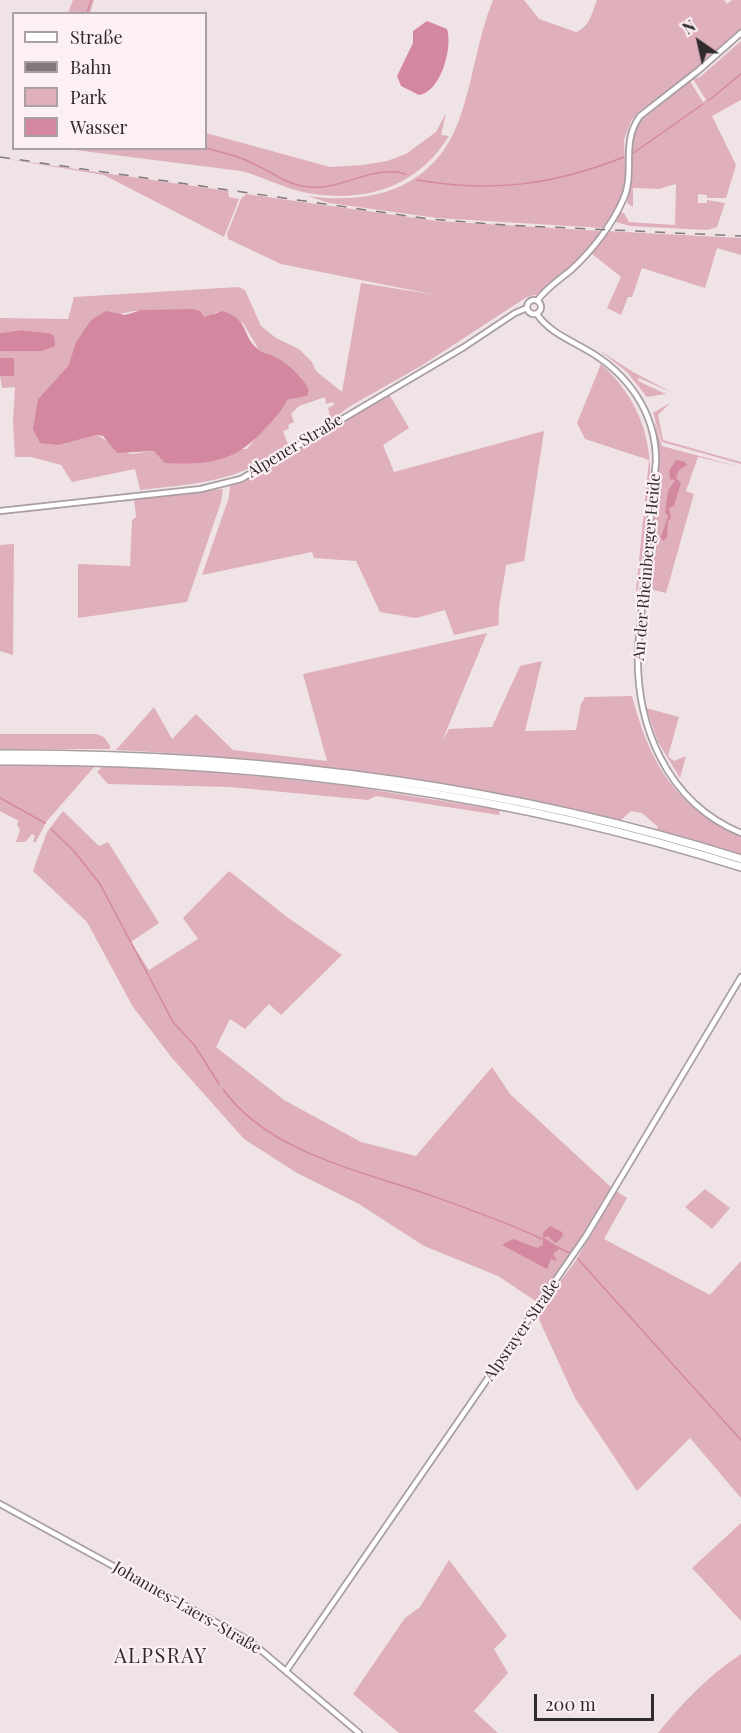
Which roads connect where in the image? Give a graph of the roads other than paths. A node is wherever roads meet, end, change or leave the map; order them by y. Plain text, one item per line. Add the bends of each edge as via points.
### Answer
1 (741, 33) edge
2 (537, 301) junction
3 (527, 308) junction
4 (537, 314) junction
5 (0, 510) edge
6 (0, 754) edge
7 (0, 761) edge
8 (741, 833) edge
9 (741, 859) edge
10 (741, 867) edge
11 (741, 977) edge
12 (0, 1504) edge
13 (286, 1671) junction
14 (359, 1733) edge

1 - 2 street via 632,126 628,140 628,185 621,205 587,254
2 - 3 street via 530,302
2 - 4 street via 541,309
3 - 4 street via 531,314
3 - 5 street, Alpener Straße via 242,479 201,489
4 - 8 street, An der Rheinberger Heide via 550,329 613,367 635,392 648,417 656,461 638,648 643,717 660,757 681,788 699,807
6 - 9 highway via 211,760 393,780 589,818
7 - 10 highway via 194,766 381,786 495,805
11 - 13 street, Alpsrayer Straße via 586,1236
12 - 13 street, Johannes-Laers-Straße via 250,1641
13 - 14 street, Johannes-Laers-Straße

